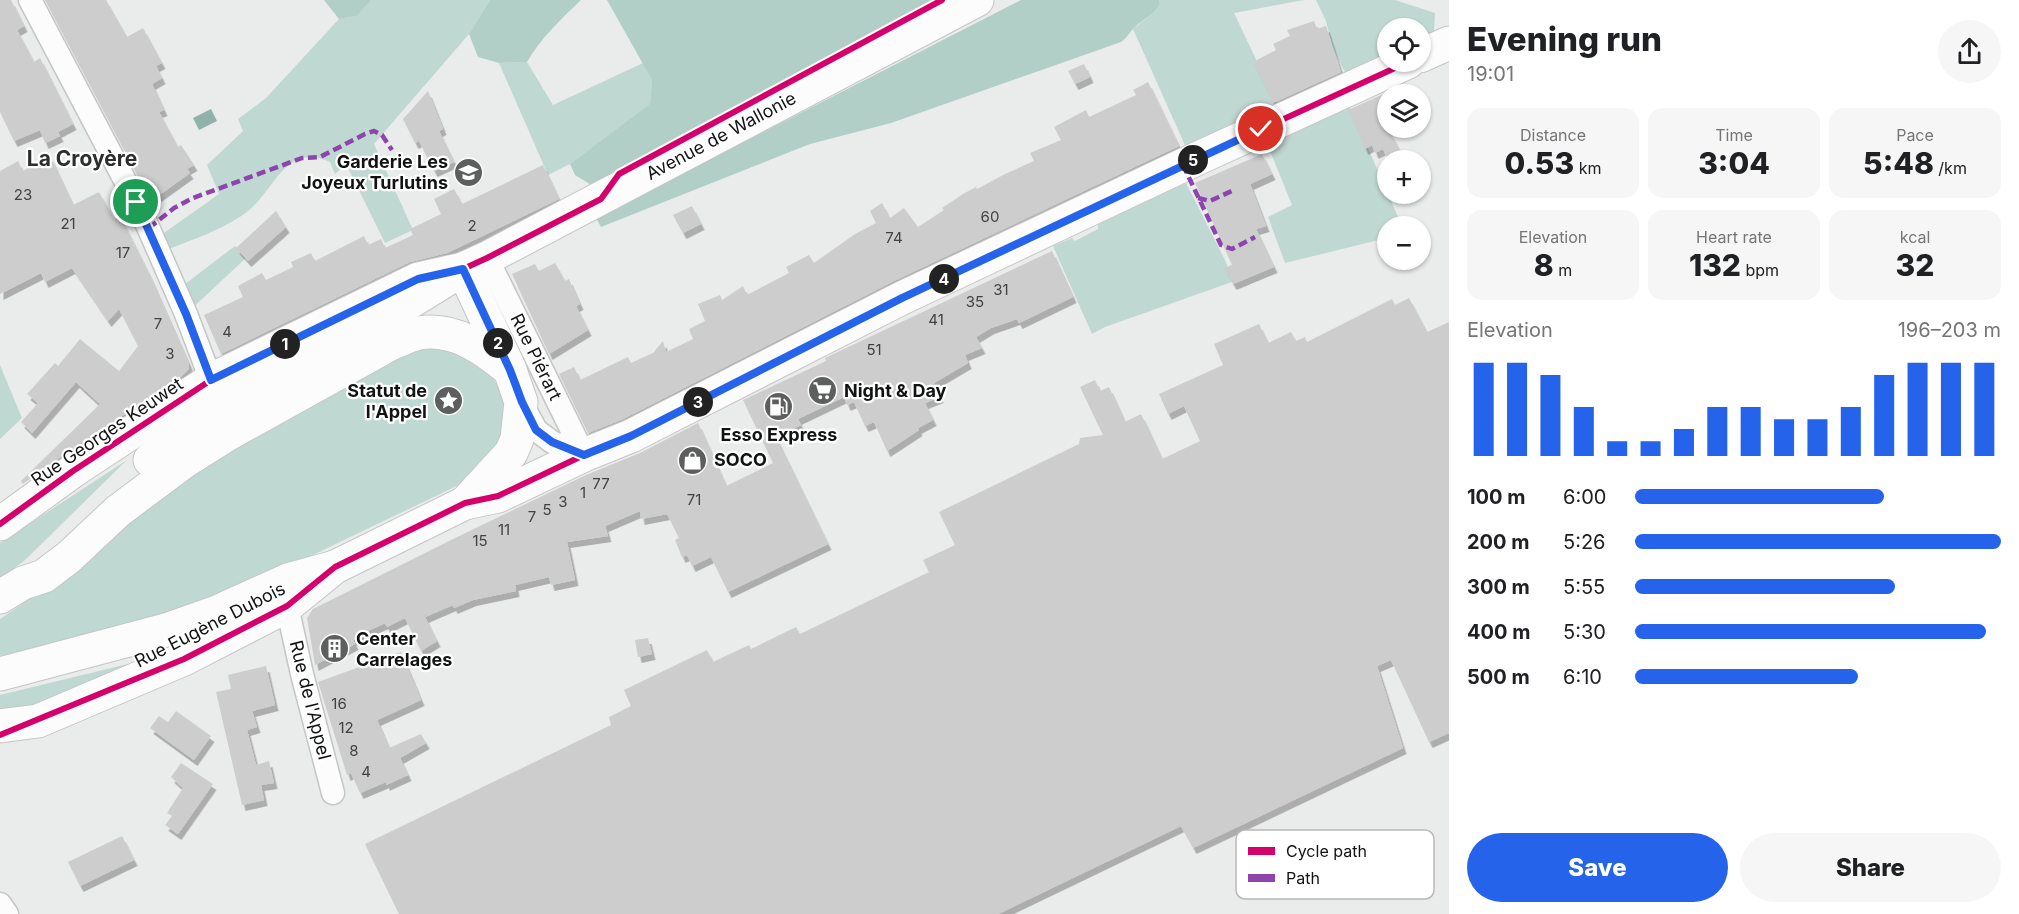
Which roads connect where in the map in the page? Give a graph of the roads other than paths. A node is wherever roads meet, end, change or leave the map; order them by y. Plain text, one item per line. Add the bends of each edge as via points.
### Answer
1 (30, 0) edge
2 (977, 0) edge
3 (1449, 43) edge
4 (1431, 51) edge
5 (1386, 72) edge
6 (475, 264) junction
7 (510, 370) junction
8 (211, 380) junction
9 (522, 402) junction
10 (584, 455) junction
11 (465, 503) junction
12 (112, 505) junction
13 (0, 525) edge
14 (335, 567) junction
15 (11, 590) edge
16 (287, 606) junction
17 (0, 674) edge
18 (0, 726) edge
19 (333, 793) dead end
20 (0, 904) edge
21 (7, 914) edge

1 - 8 street via 141,212
2 - 6 main road, Avenue de Wallonie
3 - 4 main road
5 - 10 main road, Rue Eugène Dubois via 902,298 631,436
6 - 7 main road
6 - 8 main road, Rue Georges Keuwet via 418,279
6 - 10 street, Rue Piérart
6 - 12 main road via 207,417 157,454
7 - 9 main road
7 - 12 main road via 471,341 439,332 418,333 392,343 228,434
8 - 13 main road, Rue Georges Keuwet via 73,471
9 - 10 street via 536,430 552,442
9 - 11 main road via 511,453
10 - 11 main road, Rue Eugène Dubois via 498,496
11 - 14 main road, Rue Eugène Dubois
12 - 15 main road
14 - 16 main road, Rue Eugène Dubois
14 - 17 main road via 288,580 166,630
16 - 18 main road, Rue Eugène Dubois via 184,659 38,721
16 - 19 street, Rue de l'Appel
20 - 21 street

